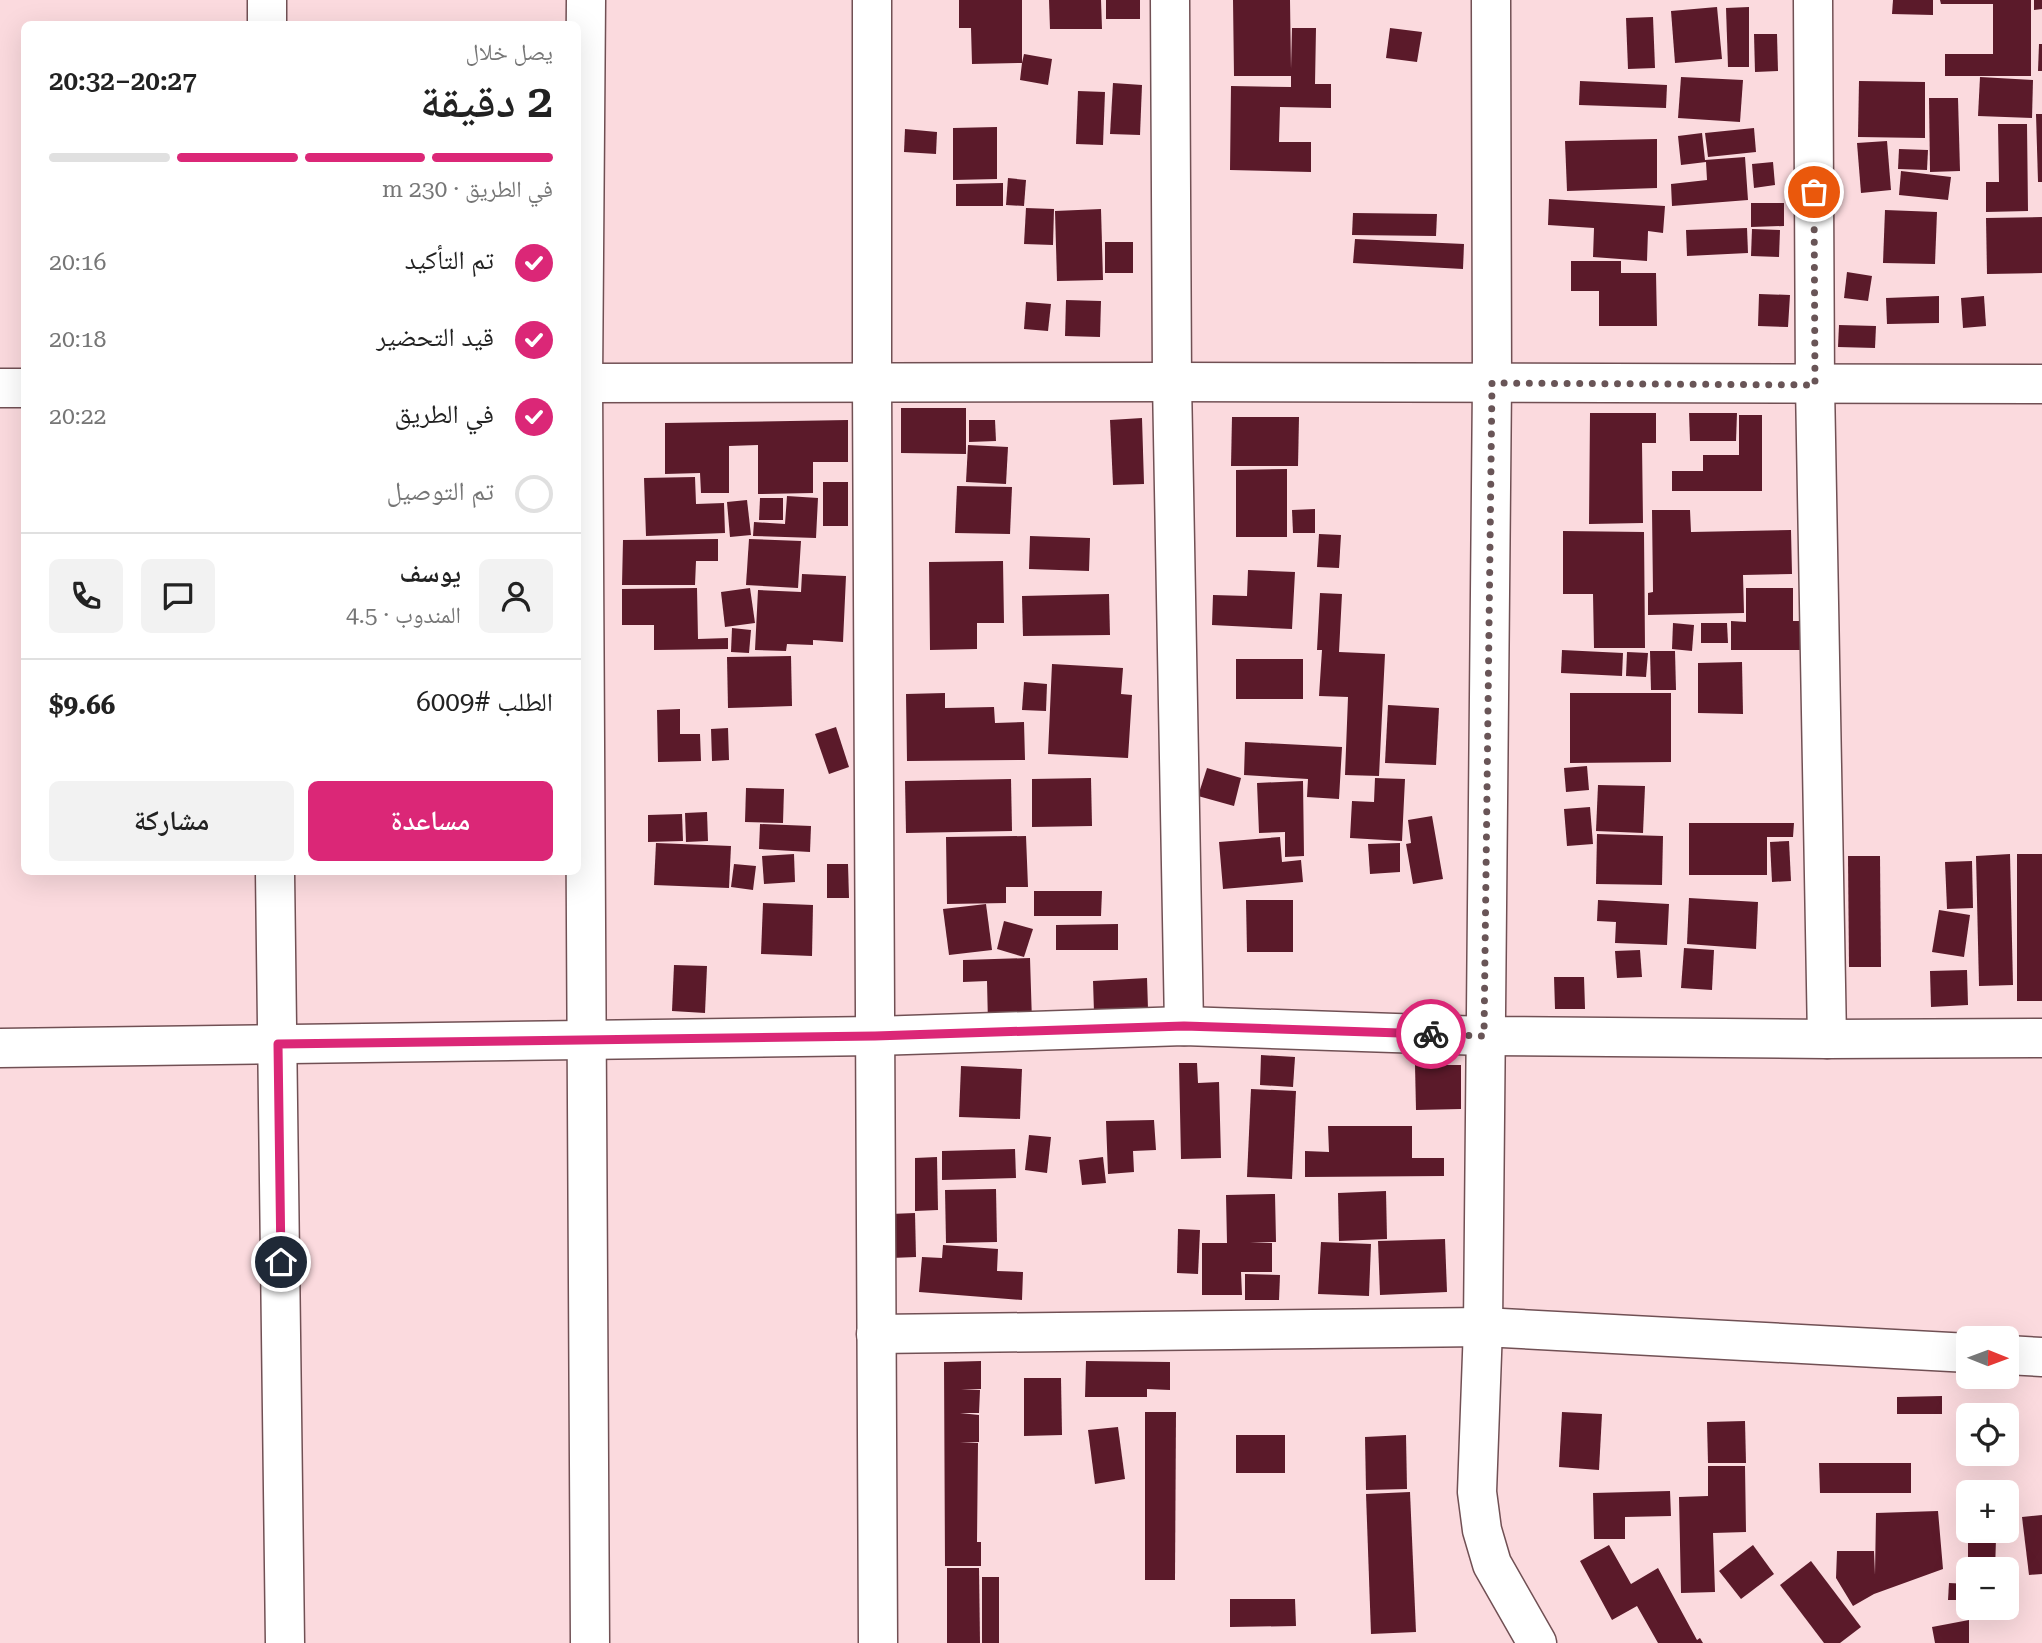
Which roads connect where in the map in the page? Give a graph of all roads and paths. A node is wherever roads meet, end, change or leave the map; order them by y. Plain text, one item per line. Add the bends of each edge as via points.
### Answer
1 (267, 0) edge
2 (586, 0) edge
3 (872, 0) edge
4 (1170, 0) edge
5 (1491, 0) edge
6 (1813, 0) edge
7 (267, 21) edge
8 (581, 319) edge
9 (1172, 382) junction
10 (581, 383) edge
11 (1492, 383) junction
12 (872, 384) junction
13 (2042, 384) edge
14 (1815, 385) junction
15 (21, 387) edge
16 (0, 388) edge
17 (581, 465) edge
18 (275, 875) edge
19 (1184, 1026) junction
20 (875, 1036) junction
21 (1484, 1036) junction
22 (2042, 1038) edge
23 (588, 1040) junction
24 (1827, 1040) junction
25 (278, 1044) junction
26 (0, 1048) edge
27 (1483, 1327) junction
28 (876, 1334) junction
29 (1956, 1352) edge
30 (2020, 1356) edge
31 (2042, 1357) edge
32 (285, 1643) edge
33 (590, 1643) edge
34 (878, 1643) edge
35 (1537, 1643) edge

1 - 7 street
2 - 8 street
3 - 12 street
4 - 9 street
5 - 11 street
6 - 14 street
9 - 11 street
9 - 12 street
9 - 19 street
10 - 12 street
11 - 14 street
11 - 21 street
12 - 20 street
13 - 14 street
14 - 24 street
15 - 16 street
17 - 23 street
18 - 25 street
19 - 20 street
19 - 21 street
20 - 23 street
20 - 28 street
21 - 24 street
21 - 27 street
22 - 24 street
23 - 25 street
23 - 33 street
25 - 26 street
25 - 32 street
27 - 28 street
27 - 29 street
27 - 35 street via 1478,1492 1482,1530 1492,1564
28 - 34 street
30 - 31 street

